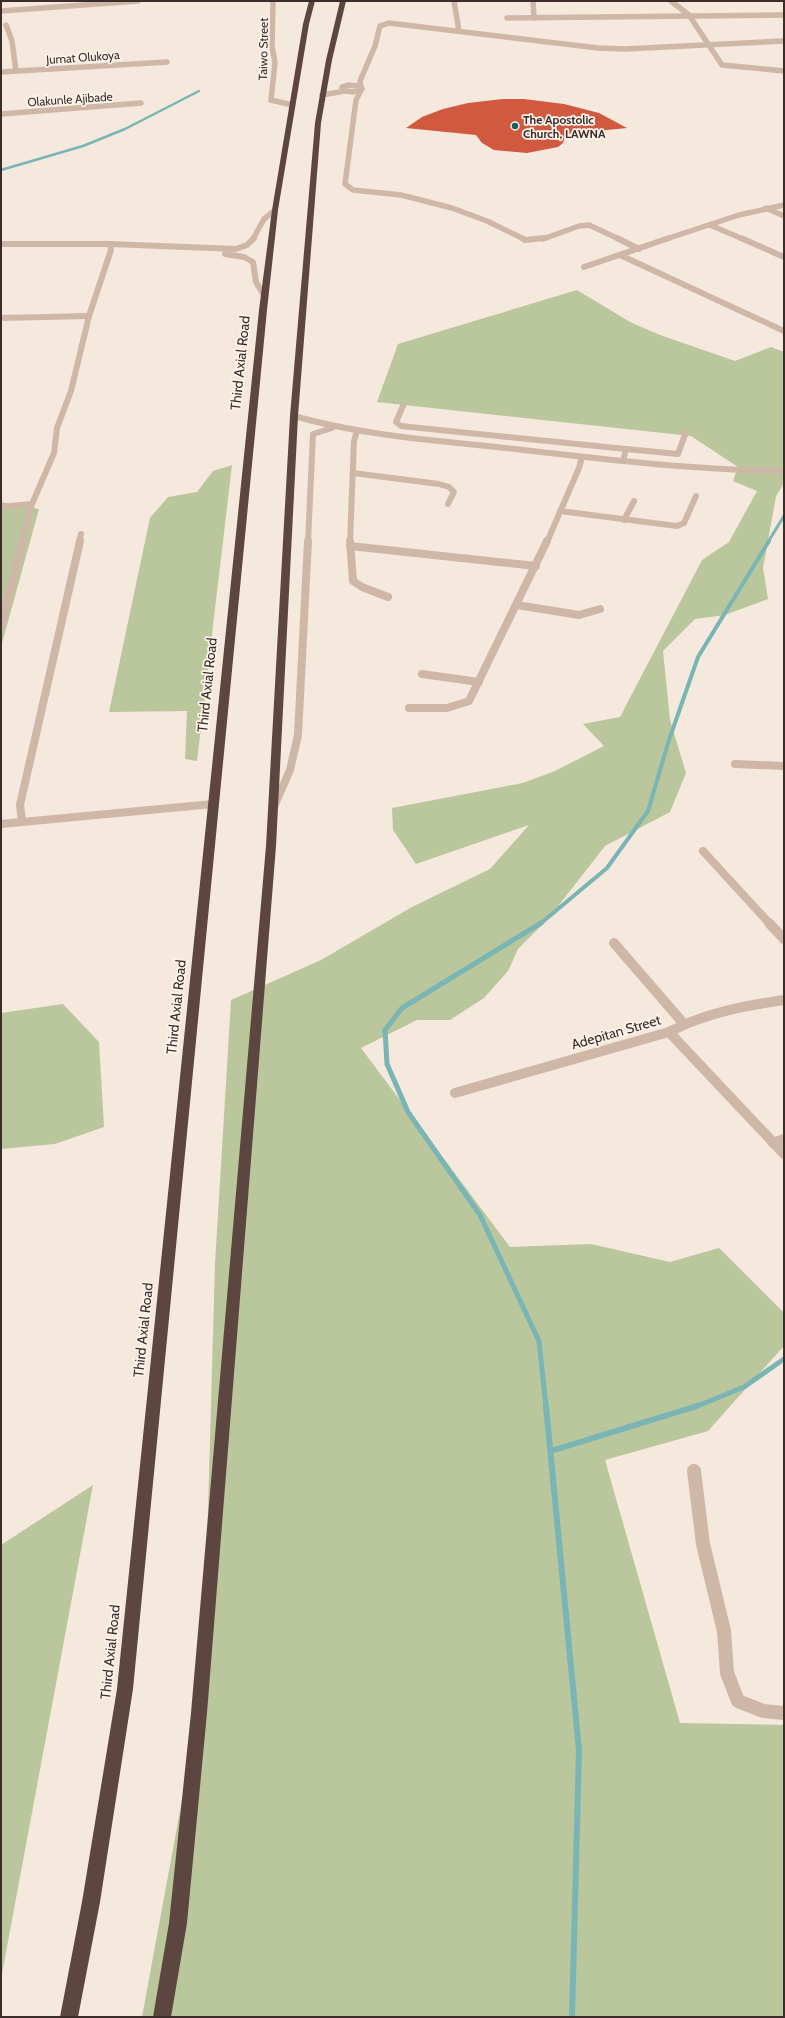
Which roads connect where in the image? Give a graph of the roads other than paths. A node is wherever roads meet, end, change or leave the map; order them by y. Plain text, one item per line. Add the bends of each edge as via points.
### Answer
1 (138, 1) edge
2 (273, 1) edge
3 (312, 1) edge
4 (343, 1) edge
5 (454, 1) edge
6 (533, 1) edge
7 (671, 1) edge
8 (1, 11) edge
9 (689, 15) junction
10 (784, 15) edge
11 (507, 18) dead end
12 (534, 18) junction
13 (6, 25) dead end
14 (459, 31) junction
15 (784, 41) edge
16 (709, 44) junction
17 (167, 62) dead end
18 (16, 71) junction
19 (784, 71) edge
20 (1, 72) edge
21 (361, 86) junction
22 (345, 90) junction
23 (323, 91) junction
24 (356, 100) junction
25 (141, 104) dead end
26 (292, 105) junction
27 (1, 114) edge
28 (784, 205) edge
29 (766, 208) junction
30 (275, 210) junction
31 (784, 216) edge
32 (710, 225) junction
33 (1, 244) edge
34 (111, 247) junction
35 (639, 248) junction
36 (1, 249) edge
37 (620, 255) junction
38 (784, 257) edge
39 (584, 267) dead end
40 (265, 297) junction
41 (89, 316) junction
42 (1, 318) edge
43 (784, 331) edge
44 (402, 406) dead end
45 (294, 416) junction
46 (338, 427) junction
47 (357, 431) junction
48 (686, 432) dead end
49 (626, 449) junction
50 (582, 457) junction
51 (623, 461) junction
52 (784, 471) edge
53 (353, 473) junction
54 (696, 496) dead end
55 (634, 502) dead end
56 (32, 504) junction
57 (448, 504) dead end
58 (1, 507) edge
59 (560, 511) junction
60 (624, 520) junction
61 (80, 534) dead end
62 (350, 546) junction
63 (536, 566) junction
64 (388, 597) dead end
65 (517, 605) junction
66 (600, 609) dead end
67 (1, 625) edge
68 (422, 674) dead end
69 (479, 682) junction
70 (409, 708) dead end
71 (735, 764) dead end
72 (784, 766) edge
73 (213, 804) junction
74 (273, 809) junction
75 (22, 821) junction
76 (1, 824) edge
77 (703, 851) dead end
78 (784, 939) edge
79 (614, 944) dead end
80 (784, 1000) edge
81 (684, 1024) junction
82 (669, 1032) junction
83 (454, 1093) dead end
84 (784, 1139) edge
85 (773, 1143) junction
86 (784, 1154) edge
87 (694, 1471) dead end
88 (784, 1713) edge
89 (69, 2017) edge
90 (162, 2017) edge

1 - 8 street
2 - 26 street, Taiwo Street via 272,46 275,63 271,100
3 - 26 highway, Third Axial Road
4 - 23 highway
5 - 14 street
6 - 12 street
7 - 9 street
9 - 10 street
9 - 12 street
9 - 16 street
11 - 12 street
13 - 18 street via 12,41
14 - 16 street via 598,48
14 - 21 street via 389,24 380,26
15 - 16 street
16 - 19 street via 720,64 726,67
17 - 18 street, Jumat Olukoya
18 - 20 street, Jumat Olukoya
21 - 22 street
21 - 22 street via 352,85
21 - 24 street
22 - 23 street
22 - 23 street
22 - 24 street
23 - 45 highway via 318,123
24 - 35 street via 346,184 353,190 401,195 445,206 488,221 525,240 541,240 579,226 589,225
25 - 27 street, Olakunle Ajibade
26 - 30 highway, Third Axial Road
28 - 29 street
29 - 31 street
29 - 32 street
30 - 34 street via 263,219 256,236 247,246 236,249
30 - 40 highway, Third Axial Road
32 - 35 street
32 - 38 street
33 - 34 street
34 - 36 street
34 - 40 street via 234,254 244,257 253,262 256,282
34 - 41 street
35 - 37 street
37 - 39 street
37 - 43 street
40 - 73 highway, Third Axial Road
41 - 42 street
41 - 56 street via 71,390 57,428 54,453
44 - 49 street via 396,422 401,426
45 - 46 street
45 - 74 highway
46 - 47 street
46 - 74 street via 313,434 298,735 290,770
47 - 50 street
47 - 53 street via 354,441
48 - 49 street via 678,454
49 - 51 street
50 - 51 street
50 - 59 street
51 - 52 street via 704,469
53 - 57 street via 449,487 454,492
53 - 62 street
54 - 60 street via 684,523 677,526
55 - 60 street
56 - 58 street
56 - 67 street
59 - 60 street
59 - 63 street
61 - 75 street via 20,805
62 - 63 street
62 - 64 street via 353,581
63 - 65 street
65 - 66 street via 579,615
65 - 69 street
68 - 69 street
69 - 70 street via 469,701 459,706
71 - 72 street
73 - 75 street
73 - 89 highway, Third Axial Road via 125,1689 91,1902
74 - 90 highway via 199,1713 178,1922
75 - 76 street
77 - 78 street
79 - 81 street
80 - 81 street, Adepitan Street via 732,1008
81 - 82 street, Adepitan Street
82 - 83 street, Adepitan Street
82 - 85 street
84 - 85 street
85 - 86 street
87 - 88 street via 703,1544 724,1631 727,1673 738,1701 763,1711

